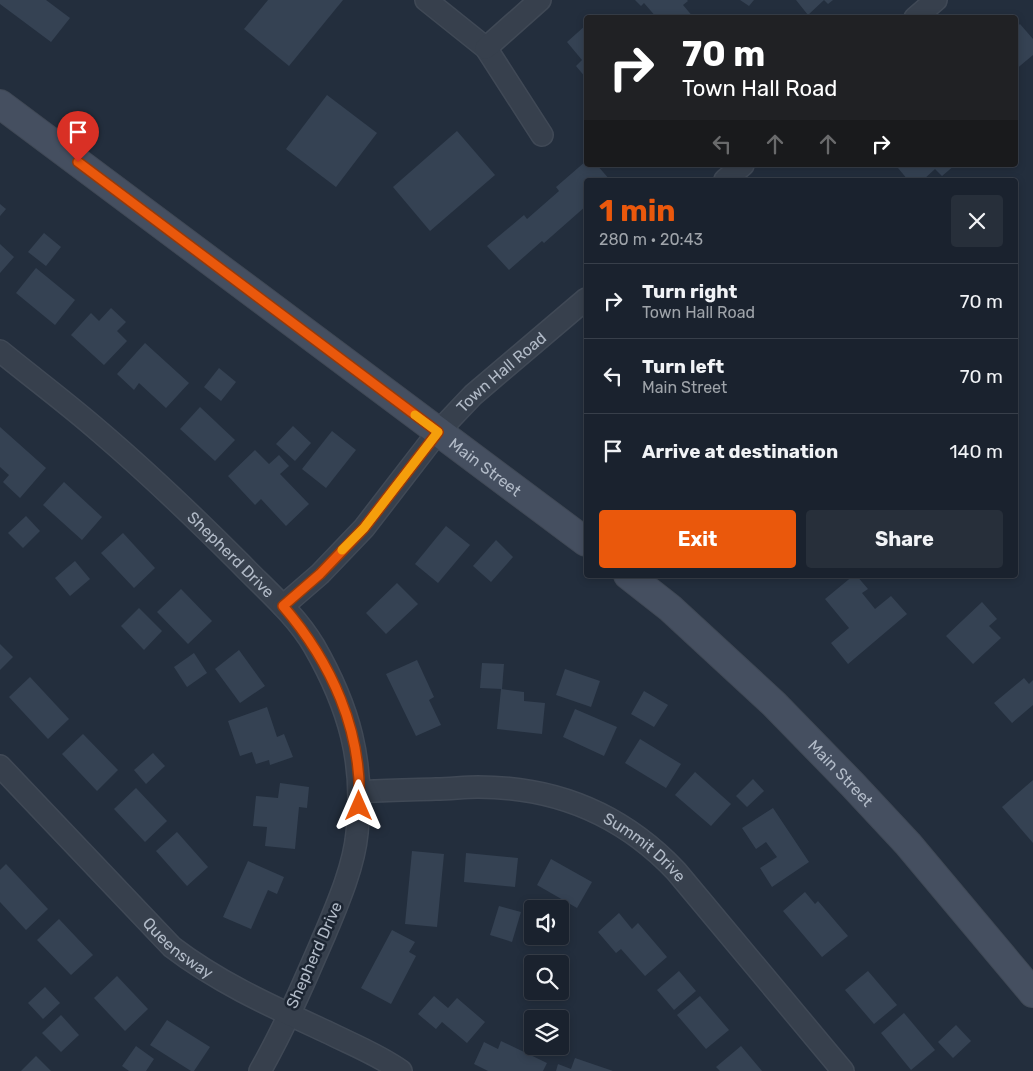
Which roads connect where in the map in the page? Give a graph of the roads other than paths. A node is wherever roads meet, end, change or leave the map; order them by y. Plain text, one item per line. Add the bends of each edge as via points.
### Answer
1 (426, 0) edge
2 (540, 0) edge
3 (936, 0) edge
4 (918, 15) edge
5 (486, 48) junction
6 (0, 104) edge
7 (542, 135) dead end
8 (741, 167) edge
9 (727, 178) edge
10 (584, 300) edge
11 (0, 351) edge
12 (438, 432) junction
13 (584, 541) edge
14 (632, 578) edge
15 (283, 606) junction
16 (0, 766) edge
17 (360, 792) junction
18 (1033, 993) edge
19 (288, 1014) junction
20 (260, 1071) edge
21 (401, 1071) edge
22 (843, 1071) edge

1 - 5 street
2 - 5 street
3 - 4 street
5 - 7 street
6 - 12 main road, Main Street
8 - 9 street
10 - 12 street, Town Hall Road via 473,395
11 - 15 street, Shepherd Drive via 101,433 212,535
12 - 13 main road, Main Street
12 - 15 street, Town Hall Road via 364,528 320,574
14 - 18 main road, Main Street via 670,608 774,704 908,844
15 - 17 street, Shepherd Drive via 313,644 340,696 356,752
16 - 19 street, Queensway via 172,947 222,981
17 - 19 street, Shepherd Drive via 357,835 344,889
17 - 22 street, Summit Drive via 478,787 532,792 577,803 622,825 676,871
19 - 20 street, Shepherd Drive
19 - 21 street, Queensway

